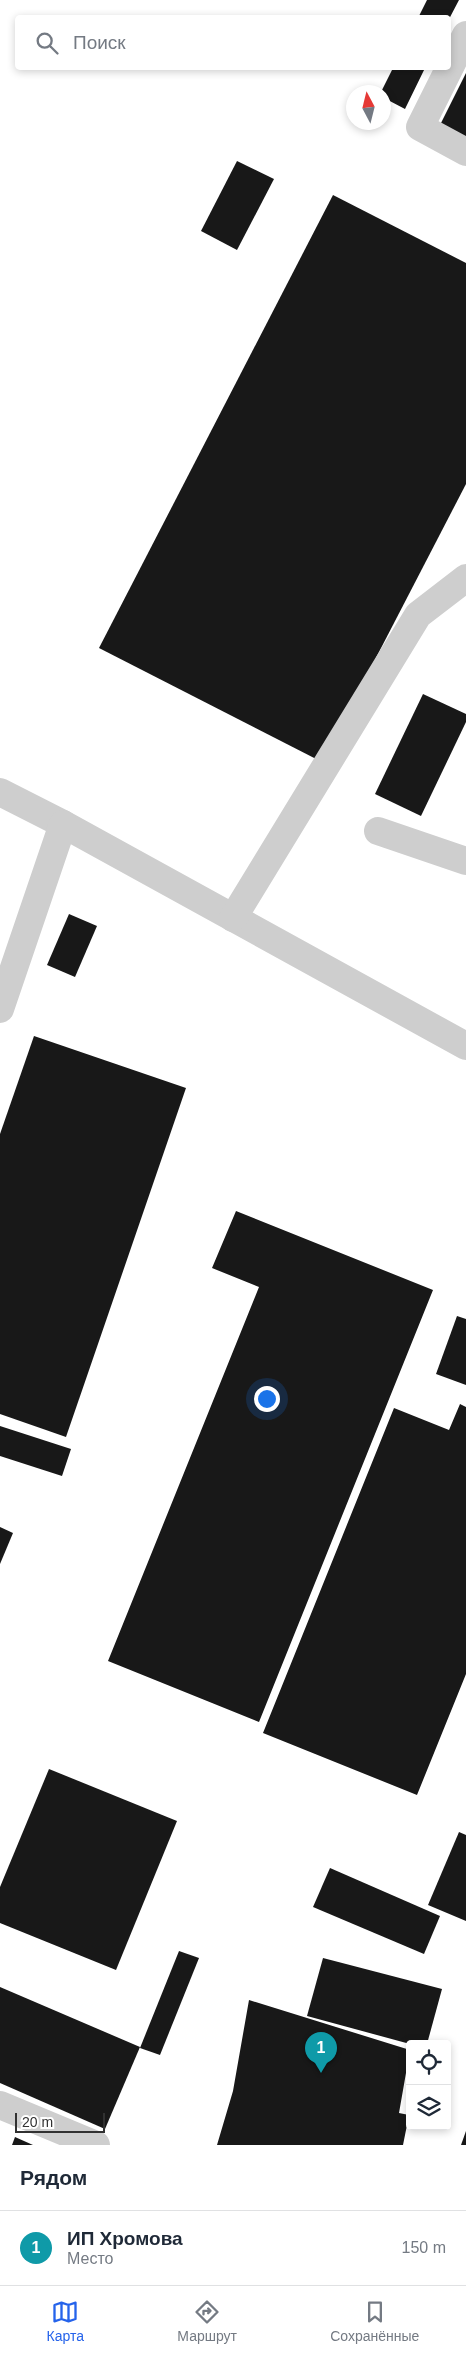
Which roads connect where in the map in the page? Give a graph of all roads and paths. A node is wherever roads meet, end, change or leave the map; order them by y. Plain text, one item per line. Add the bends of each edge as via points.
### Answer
1 (466, 34) edge
2 (451, 64) edge
3 (448, 70) edge
4 (466, 152) edge
5 (466, 578) edge
6 (0, 792) edge
7 (63, 824) junction
8 (378, 831) dead end
9 (466, 861) edge
10 (233, 918) junction
11 (0, 1009) edge
12 (466, 1046) edge
13 (0, 2106) edge
14 (96, 2145) edge

1 - 2 street
3 - 4 street via 420,127
5 - 10 street via 418,615
6 - 7 street
7 - 10 street
7 - 11 street
8 - 9 street
10 - 12 street
13 - 14 street

